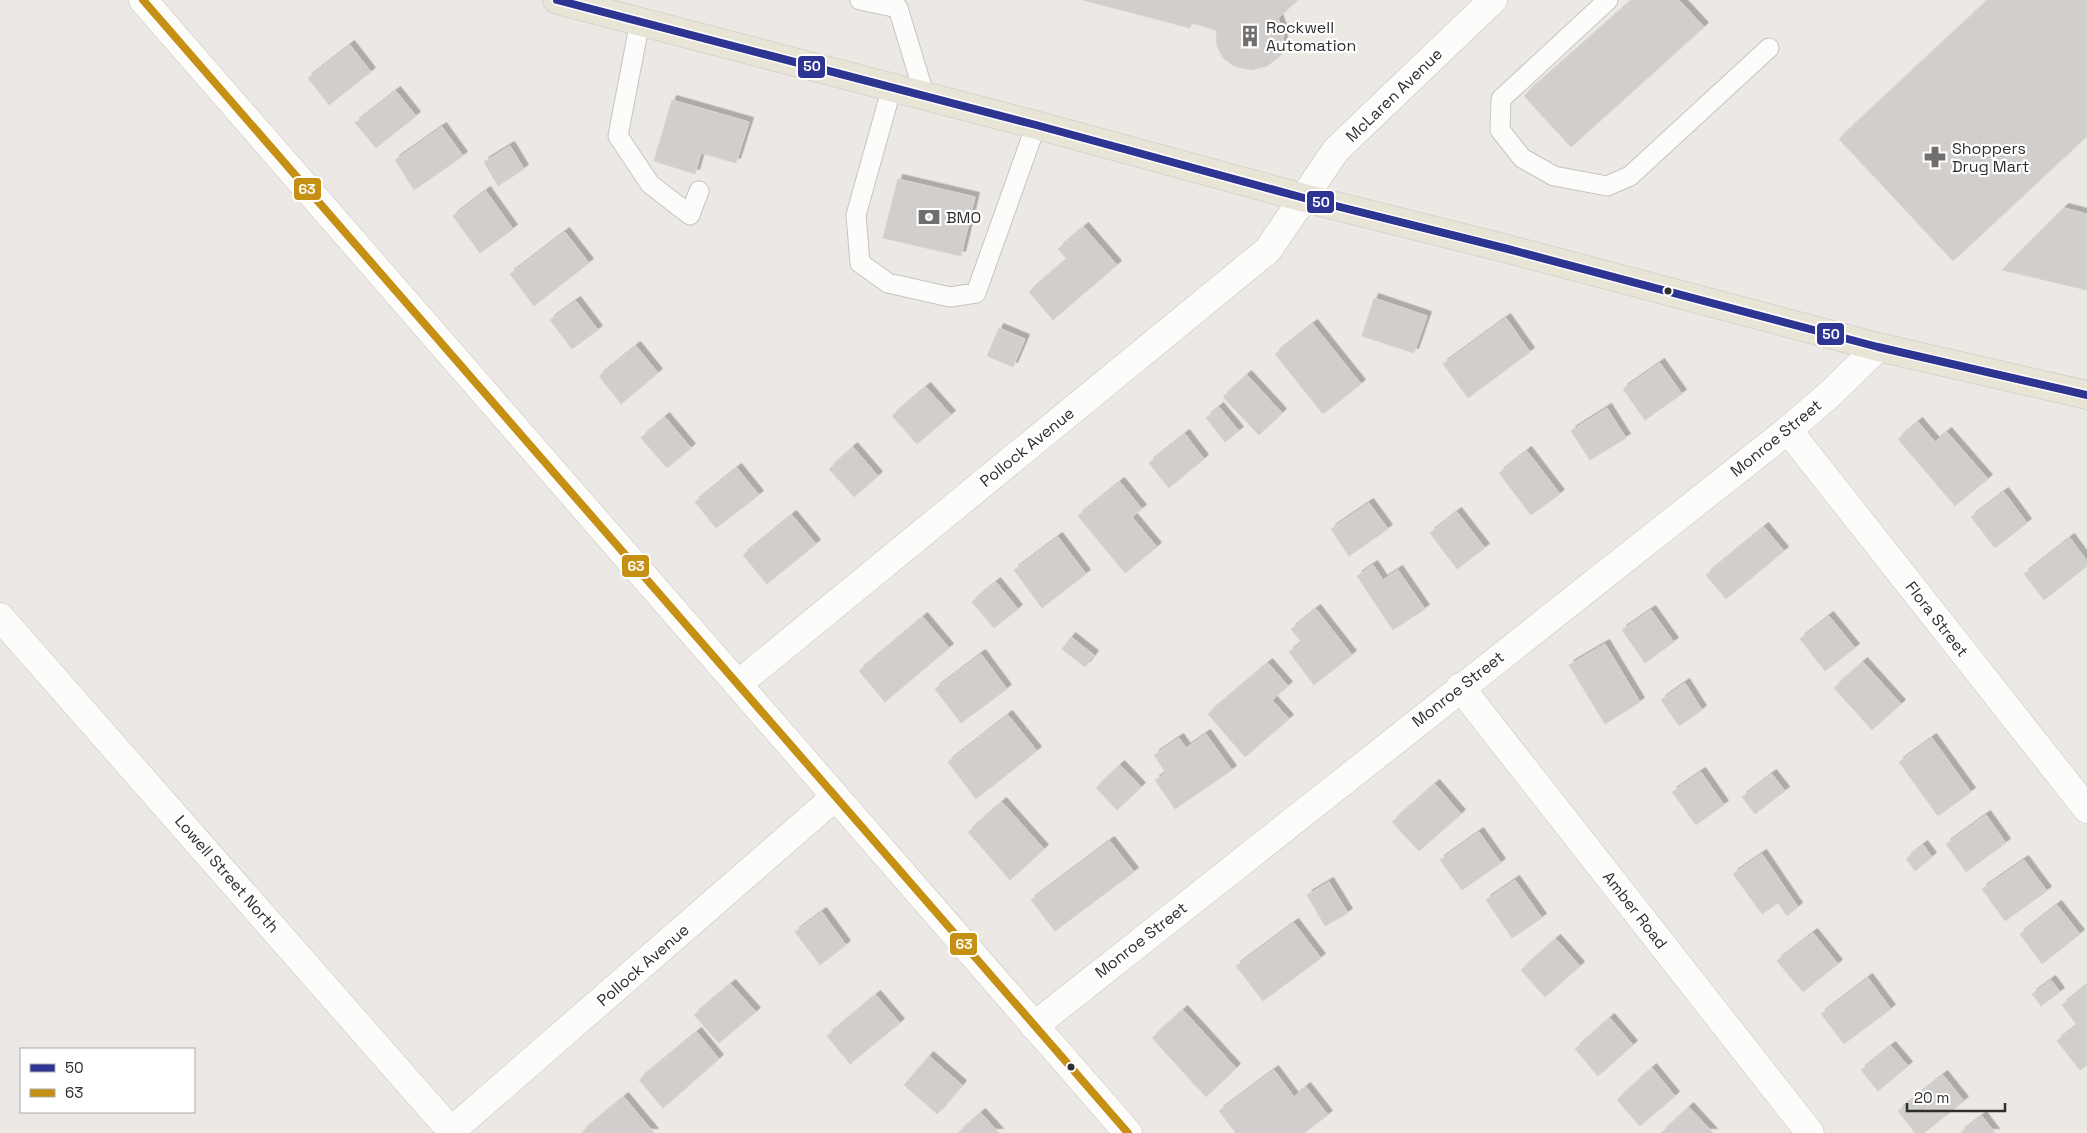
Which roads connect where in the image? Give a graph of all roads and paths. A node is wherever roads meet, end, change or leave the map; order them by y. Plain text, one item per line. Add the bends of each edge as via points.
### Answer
1 (143, 0) edge
2 (557, 0) edge
3 (860, 0) edge
4 (1493, 0) edge
5 (1608, 0) edge
6 (640, 21) junction
7 (1769, 48) dead end
8 (892, 87) junction
9 (926, 96) junction
10 (1036, 126) junction
11 (698, 191) dead end
12 (1304, 198) junction
13 (1878, 347) junction
14 (2087, 395) edge
15 (1788, 430) junction
16 (0, 616) edge
17 (738, 684) junction
18 (1460, 687) junction
19 (836, 797) junction
20 (2087, 809) edge
21 (1034, 1026) junction
22 (451, 1132) edge
23 (1128, 1133) edge
24 (1810, 1133) edge

1 - 17 street
2 - 6 main road
3 - 9 lane via 898,8
4 - 12 street, McLaren Avenue via 1336,150
5 - 7 lane via 1502,99 1500,130 1522,158 1554,176 1607,186 1630,176
6 - 8 main road
6 - 11 lane via 618,136 650,184 690,215
8 - 9 main road
8 - 10 lane via 856,215 860,263 888,284 950,297 976,293
9 - 10 main road
10 - 12 main road
12 - 13 main road
12 - 17 street, Pollock Avenue via 1268,250
13 - 14 main road
13 - 15 street, Monroe Street
15 - 18 street, Monroe Street
15 - 20 street, Flora Street
16 - 22 street, Lowell Street North
17 - 19 street
18 - 21 street, Monroe Street
18 - 24 street, Amber Road
19 - 21 street
19 - 22 street, Pollock Avenue
21 - 23 street

